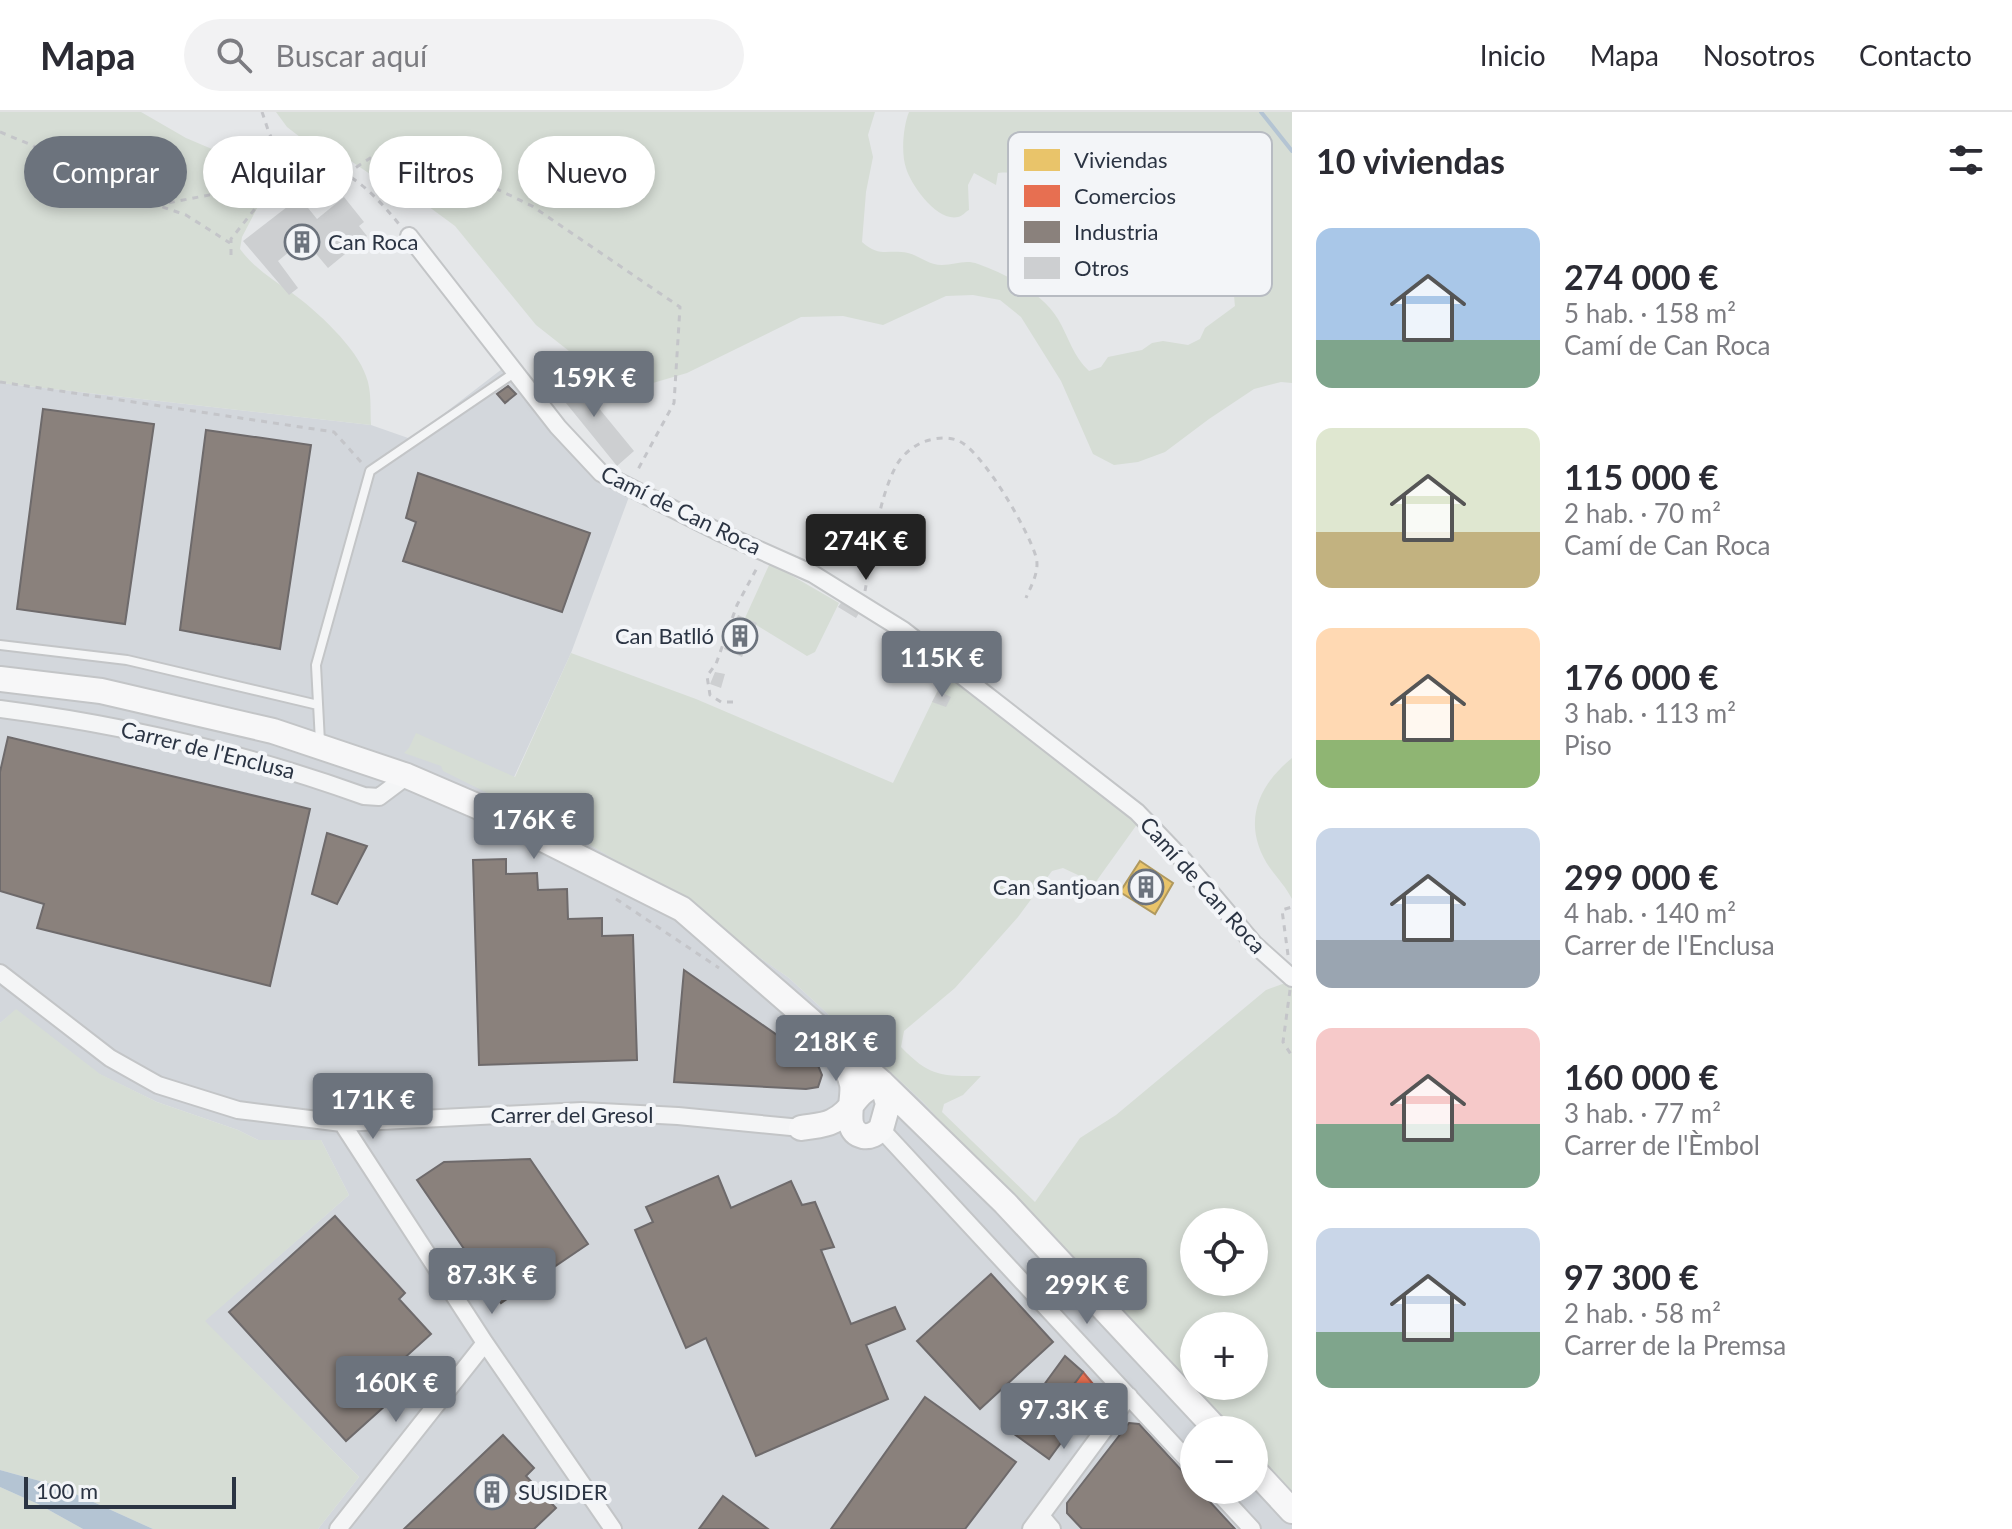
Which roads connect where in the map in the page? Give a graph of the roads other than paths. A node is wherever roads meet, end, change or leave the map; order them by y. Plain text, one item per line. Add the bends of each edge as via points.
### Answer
1 (409, 236) road end
2 (514, 373) junction
3 (0, 645) edge
4 (0, 679) edge
5 (318, 705) junction
6 (0, 709) edge
7 (320, 747) junction
8 (407, 776) junction
9 (0, 973) edge
10 (1292, 978) edge
11 (832, 1039) junction
12 (882, 1083) junction
13 (853, 1104) junction
14 (342, 1123) junction
15 (801, 1128) junction
16 (870, 1132) junction
17 (931, 1132) junction
18 (485, 1343) junction
19 (1129, 1396) junction
20 (1204, 1416) edge
21 (1180, 1452) edge
22 (1268, 1485) edge
23 (1229, 1504) edge
24 (1292, 1511) edge
25 (1036, 1522) edge
26 (338, 1529) edge
27 (613, 1529) edge
28 (1052, 1529) edge
29 (1252, 1529) edge

1 - 2 street, Camí de Can Roca
2 - 5 lane via 370,471 316,665
2 - 10 street, Camí de Can Roca via 601,473 813,574 923,645 1137,812 1242,932
3 - 5 lane via 127,660
4 - 7 street via 101,691
5 - 7 lane
6 - 8 street, Carrer de l'Enclusa via 133,729 229,752 364,796 379,797
7 - 8 street
8 - 11 street via 682,909
9 - 14 street, Carrer del Gresol via 110,1058 158,1085 238,1110
11 - 12 street
11 - 13 street via 852,1082
12 - 13 street via 861,1091
12 - 16 street via 888,1104
12 - 17 street
13 - 15 street via 832,1121
13 - 16 street via 851,1123
14 - 15 street, Carrer del Gresol via 582,1111
14 - 18 street
15 - 16 street via 826,1136
16 - 17 street via 899,1123
16 - 19 street
17 - 20 street via 1026,1225
18 - 26 street
18 - 27 street
19 - 21 street
19 - 25 street
22 - 24 street
23 - 29 street
25 - 28 street

